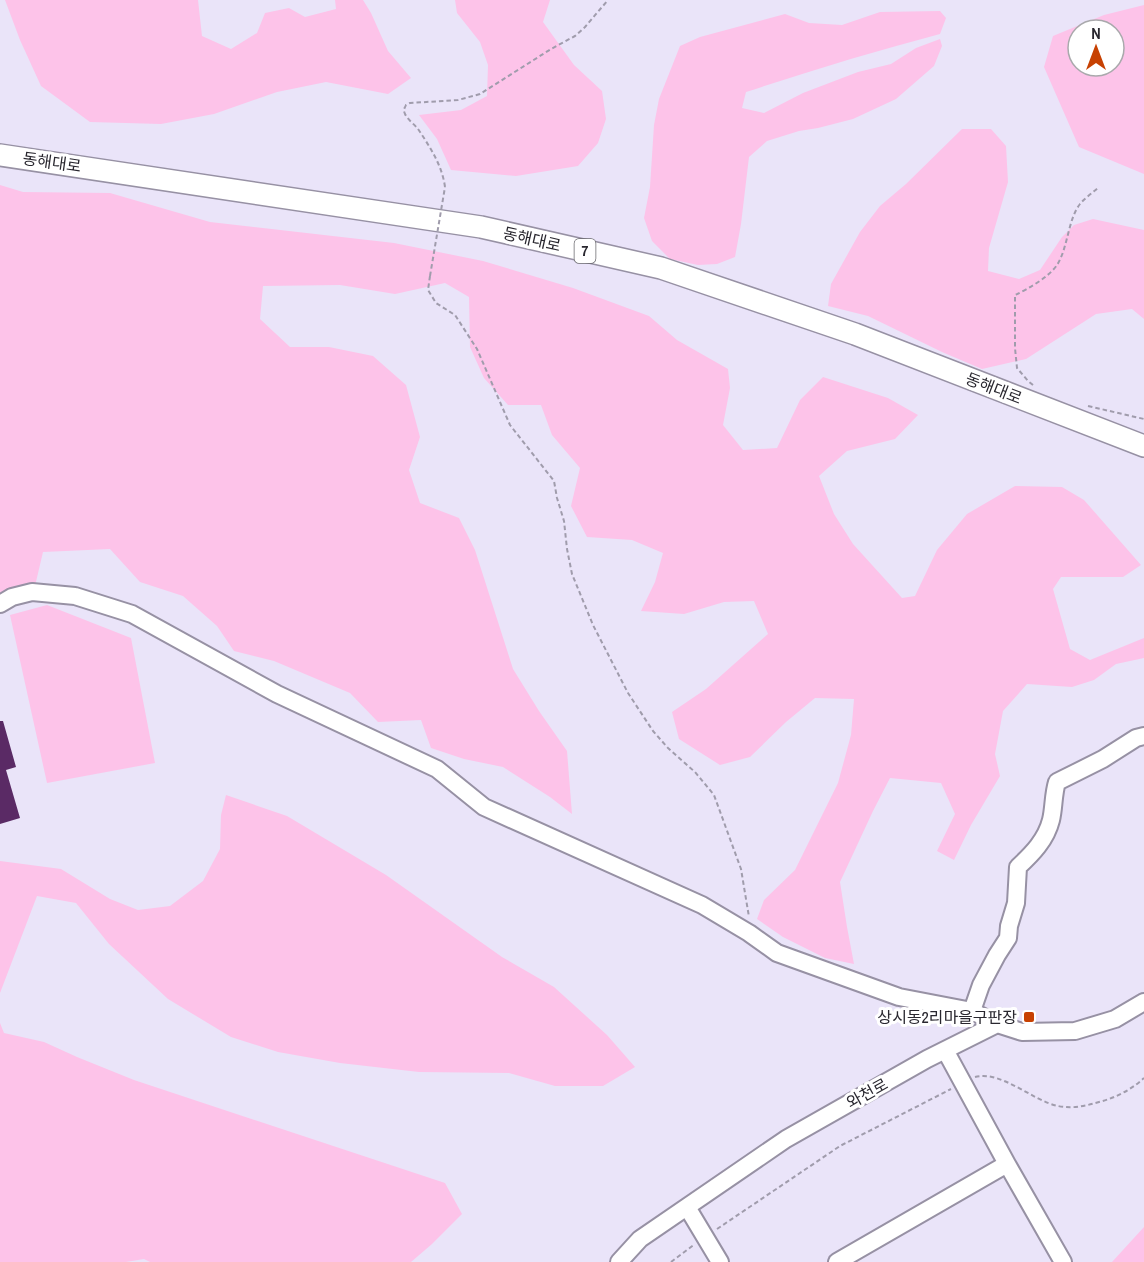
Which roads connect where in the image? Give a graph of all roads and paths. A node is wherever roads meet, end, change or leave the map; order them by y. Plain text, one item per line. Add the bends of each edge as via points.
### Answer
1 (608, 0) edge
2 (0, 154) edge
3 (1098, 188) dead end
4 (1036, 386) dead end
5 (1088, 406) dead end
6 (1144, 418) edge
7 (1144, 446) edge
8 (0, 604) edge
9 (1144, 736) edge
10 (749, 933) junction
11 (1144, 1002) edge
12 (972, 1011) junction
13 (997, 1024) junction
14 (945, 1050) junction
15 (1144, 1078) edge
16 (963, 1083) junction
17 (1007, 1164) junction
18 (687, 1207) junction
19 (705, 1238) junction
20 (619, 1262) edge
21 (671, 1262) edge
22 (720, 1262) edge
23 (837, 1262) edge
24 (1063, 1262) edge

1 - 10 path, bridge via 575,36 480,94 406,105 406,116 433,152 445,187 428,290 436,303 455,315 477,349 510,425 554,481 572,574 628,693 653,731 714,795 741,869
2 - 7 main road, 동해대로 / 7 via 481,227 661,268 855,334
3 - 4 path via 1080,204 1056,266 1034,286 1015,296 1017,368
5 - 6 path
8 - 10 street via 32,592 75,596 132,614 277,694 437,769 484,807 702,905
9 - 12 street via 1057,782 1052,819 1044,840 1018,867 1016,903 1008,938 981,985
10 - 12 street via 777,953 899,997
11 - 13 street via 1116,1019 1075,1031 1022,1032
12 - 13 street
13 - 14 street, 와천로
14 - 16 street
14 - 18 street, 와천로 via 786,1139
15 - 16 path via 1115,1098 1078,1108 1056,1106 996,1078 978,1076
16 - 17 street
16 - 19 path via 840,1146
17 - 23 street
17 - 24 street
18 - 19 street
18 - 20 street, 와천로 via 640,1239
19 - 21 path
19 - 22 street

